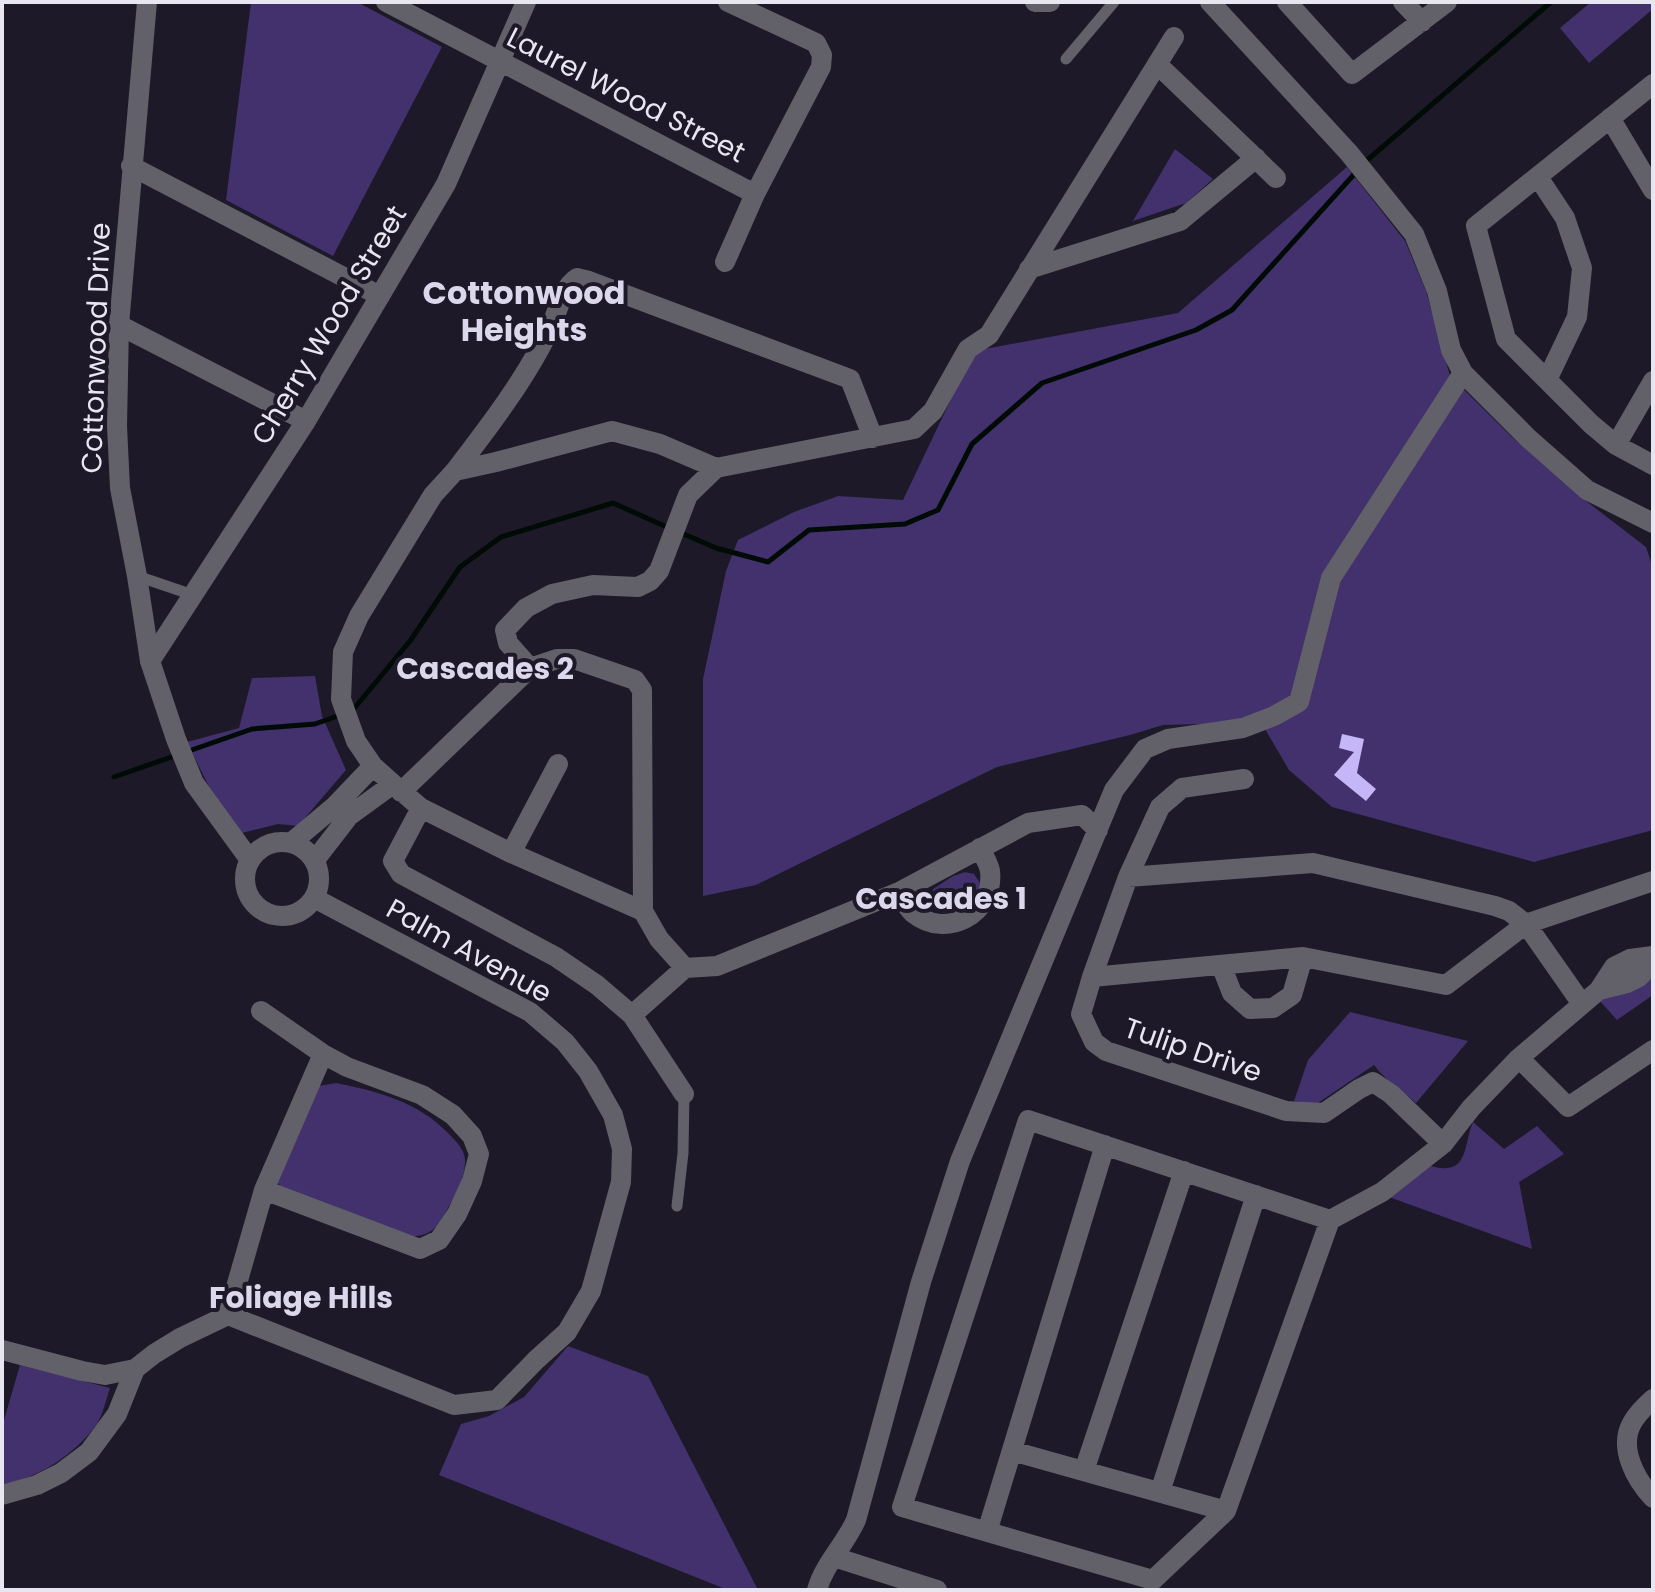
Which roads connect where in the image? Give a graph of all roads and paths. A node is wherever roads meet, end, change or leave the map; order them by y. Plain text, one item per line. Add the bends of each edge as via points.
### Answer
1 (147, 2) edge
2 (386, 2) edge
3 (526, 2) edge
4 (728, 2) edge
5 (1035, 2) edge
6 (1049, 2) edge
7 (1114, 2) edge
8 (1210, 2) edge
9 (1287, 2) edge
10 (1403, 2) edge
11 (1447, 2) edge
12 (1422, 22) junction
13 (1174, 37) dead end
14 (1066, 59) dead end
15 (500, 63) junction
16 (1157, 64) junction
17 (1653, 84) edge
18 (1610, 118) junction
19 (1256, 158) junction
20 (131, 166) junction
21 (1538, 177) junction
22 (1276, 178) dead end
23 (1653, 190) edge
24 (755, 194) junction
25 (725, 262) dead end
26 (1029, 269) junction
27 (380, 296) junction
28 (119, 325) junction
29 (1463, 373) junction
30 (1547, 380) junction
31 (1653, 381) edge
32 (306, 421) junction
33 (873, 438) junction
34 (1616, 445) junction
35 (1653, 465) edge
36 (716, 468) junction
37 (455, 471) junction
38 (1653, 523) edge
39 (137, 576) junction
40 (193, 595) junction
41 (150, 661) junction
42 (530, 668) junction
43 (558, 764) dead end
44 (373, 766) junction
45 (1244, 779) dead end
46 (397, 788) junction
47 (421, 808) junction
48 (1098, 830) junction
49 (292, 842) junction
50 (980, 848) junction
51 (511, 853) junction
52 (250, 860) junction
53 (315, 860) junction
54 (1128, 877) junction
55 (1653, 881) edge
56 (899, 892) junction
57 (314, 898) junction
58 (643, 911) junction
59 (1526, 924) junction
60 (1303, 957) junction
61 (1653, 959) edge
62 (1221, 965) junction
63 (685, 968) junction
64 (1092, 977) junction
65 (1582, 1004) junction
66 (261, 1011) dead end
67 (632, 1015) junction
68 (1653, 1050) edge
69 (323, 1054) junction
70 (1519, 1058) junction
71 (684, 1094) joint
72 (1443, 1144) junction
73 (1105, 1145) junction
74 (1184, 1171) junction
75 (264, 1190) junction
76 (1256, 1195) junction
77 (677, 1206) dead end
78 (1330, 1220) junction
79 (228, 1315) junction
80 (2, 1350) edge
81 (135, 1369) junction
82 (1653, 1399) edge
83 (1012, 1451) junction
84 (1084, 1471) junction
85 (1160, 1492) junction
86 (2, 1495) edge
87 (1653, 1498) edge
88 (1226, 1511) junction
89 (987, 1532) junction
90 (834, 1557) junction
91 (817, 1590) edge
92 (937, 1590) edge

1 - 20 street, Cottonwood Drive
2 - 15 street, Laurel Wood Street
3 - 15 street, Cherry Wood Street
4 - 24 street via 816,43 822,55 821,67
5 - 6 street
7 - 14 lane
8 - 29 street via 1349,153 1414,234
9 - 12 street via 1352,74
10 - 12 street
11 - 12 street
13 - 16 street
15 - 24 street, Laurel Wood Street
15 - 27 street, Cherry Wood Street via 446,184
16 - 19 street
16 - 26 street
17 - 18 street
18 - 21 street
18 - 23 street
19 - 22 street
19 - 26 street via 1180,221
20 - 27 street
20 - 28 street, Cottonwood Drive
21 - 30 street via 1565,218 1582,268 1577,317
21 - 30 street via 1476,226 1506,339
24 - 25 street
26 - 33 street via 989,335 968,349 933,411 914,429
27 - 32 street, Cherry Wood Street
28 - 32 street
28 - 39 street, Cottonwood Drive via 120,488
29 - 38 street via 1587,490
29 - 48 street via 1331,578 1299,702 1243,728 1168,739 1145,749 1114,790
30 - 34 street
31 - 34 street
32 - 40 street, Cherry Wood Street
33 - 36 street
33 - 37 street via 850,379 577,278 569,283 529,365
34 - 35 street
36 - 37 street via 612,431
36 - 42 street via 688,495 659,571 650,581 638,587 593,585 552,594 526,608 505,630 508,643
37 - 44 street via 433,495 359,616 343,652 341,699 356,741
39 - 40 lane
39 - 41 street, Cottonwood Drive
40 - 41 street, Cherry Wood Street
41 - 52 street, Cottonwood Drive via 194,783
42 - 46 street
42 - 58 street via 574,659 635,680 642,690
43 - 51 street
44 - 46 street
44 - 49 street
45 - 54 street, Tulip Drive via 1182,788 1160,807
46 - 47 street
46 - 53 street via 349,816
47 - 51 street
47 - 67 street via 393,861 401,874 556,957
48 - 50 street via 1082,815 1028,823
48 - 90 street via 960,1161 856,1520
49 - 52 street via 276,841
49 - 53 street
50 - 56 street
50 - 56 street via 990,869 988,893 976,913 955,924 932,923 911,912
51 - 58 street
52 - 57 street via 246,888 263,911 292,915
53 - 57 street via 319,885
54 - 59 street via 1313,863 1495,906
54 - 64 street, Tulip Drive
55 - 59 street
56 - 63 street via 717,966
57 - 79 street, Palm Avenue via 530,1012 565,1042 613,1115 622,1149 621,1182 591,1291 567,1332 497,1400 454,1405
58 - 63 street
59 - 60 street via 1446,985
59 - 65 street
60 - 62 street
60 - 62 street via 1292,995 1273,1008 1250,1009 1232,993
61 - 65 street via 1630,959 1614,967
62 - 64 street
63 - 67 street
64 - 72 street, Tulip Drive via 1081,1014 1094,1042 1106,1051 1286,1111 1324,1113 1373,1082
65 - 70 street
66 - 69 street
67 - 71 street
68 - 70 street via 1568,1107
69 - 75 street
69 - 75 street via 422,1095 453,1115 472,1136 479,1154 472,1181 439,1240 420,1249
70 - 72 street
71 - 77 lane
72 - 78 street via 1382,1192
73 - 74 street
73 - 83 street
73 - 89 street via 1028,1120 902,1507
74 - 76 street
74 - 84 street
75 - 79 street
76 - 78 street
76 - 85 street
78 - 88 street
79 - 81 street via 180,1338
80 - 81 street via 105,1375
81 - 86 street via 117,1414 89,1452 37,1485
82 - 87 street via 1630,1425 1627,1449 1638,1482
83 - 84 street
83 - 89 street
84 - 85 street
85 - 88 street
88 - 89 street via 1153,1580
90 - 91 street
90 - 92 street

